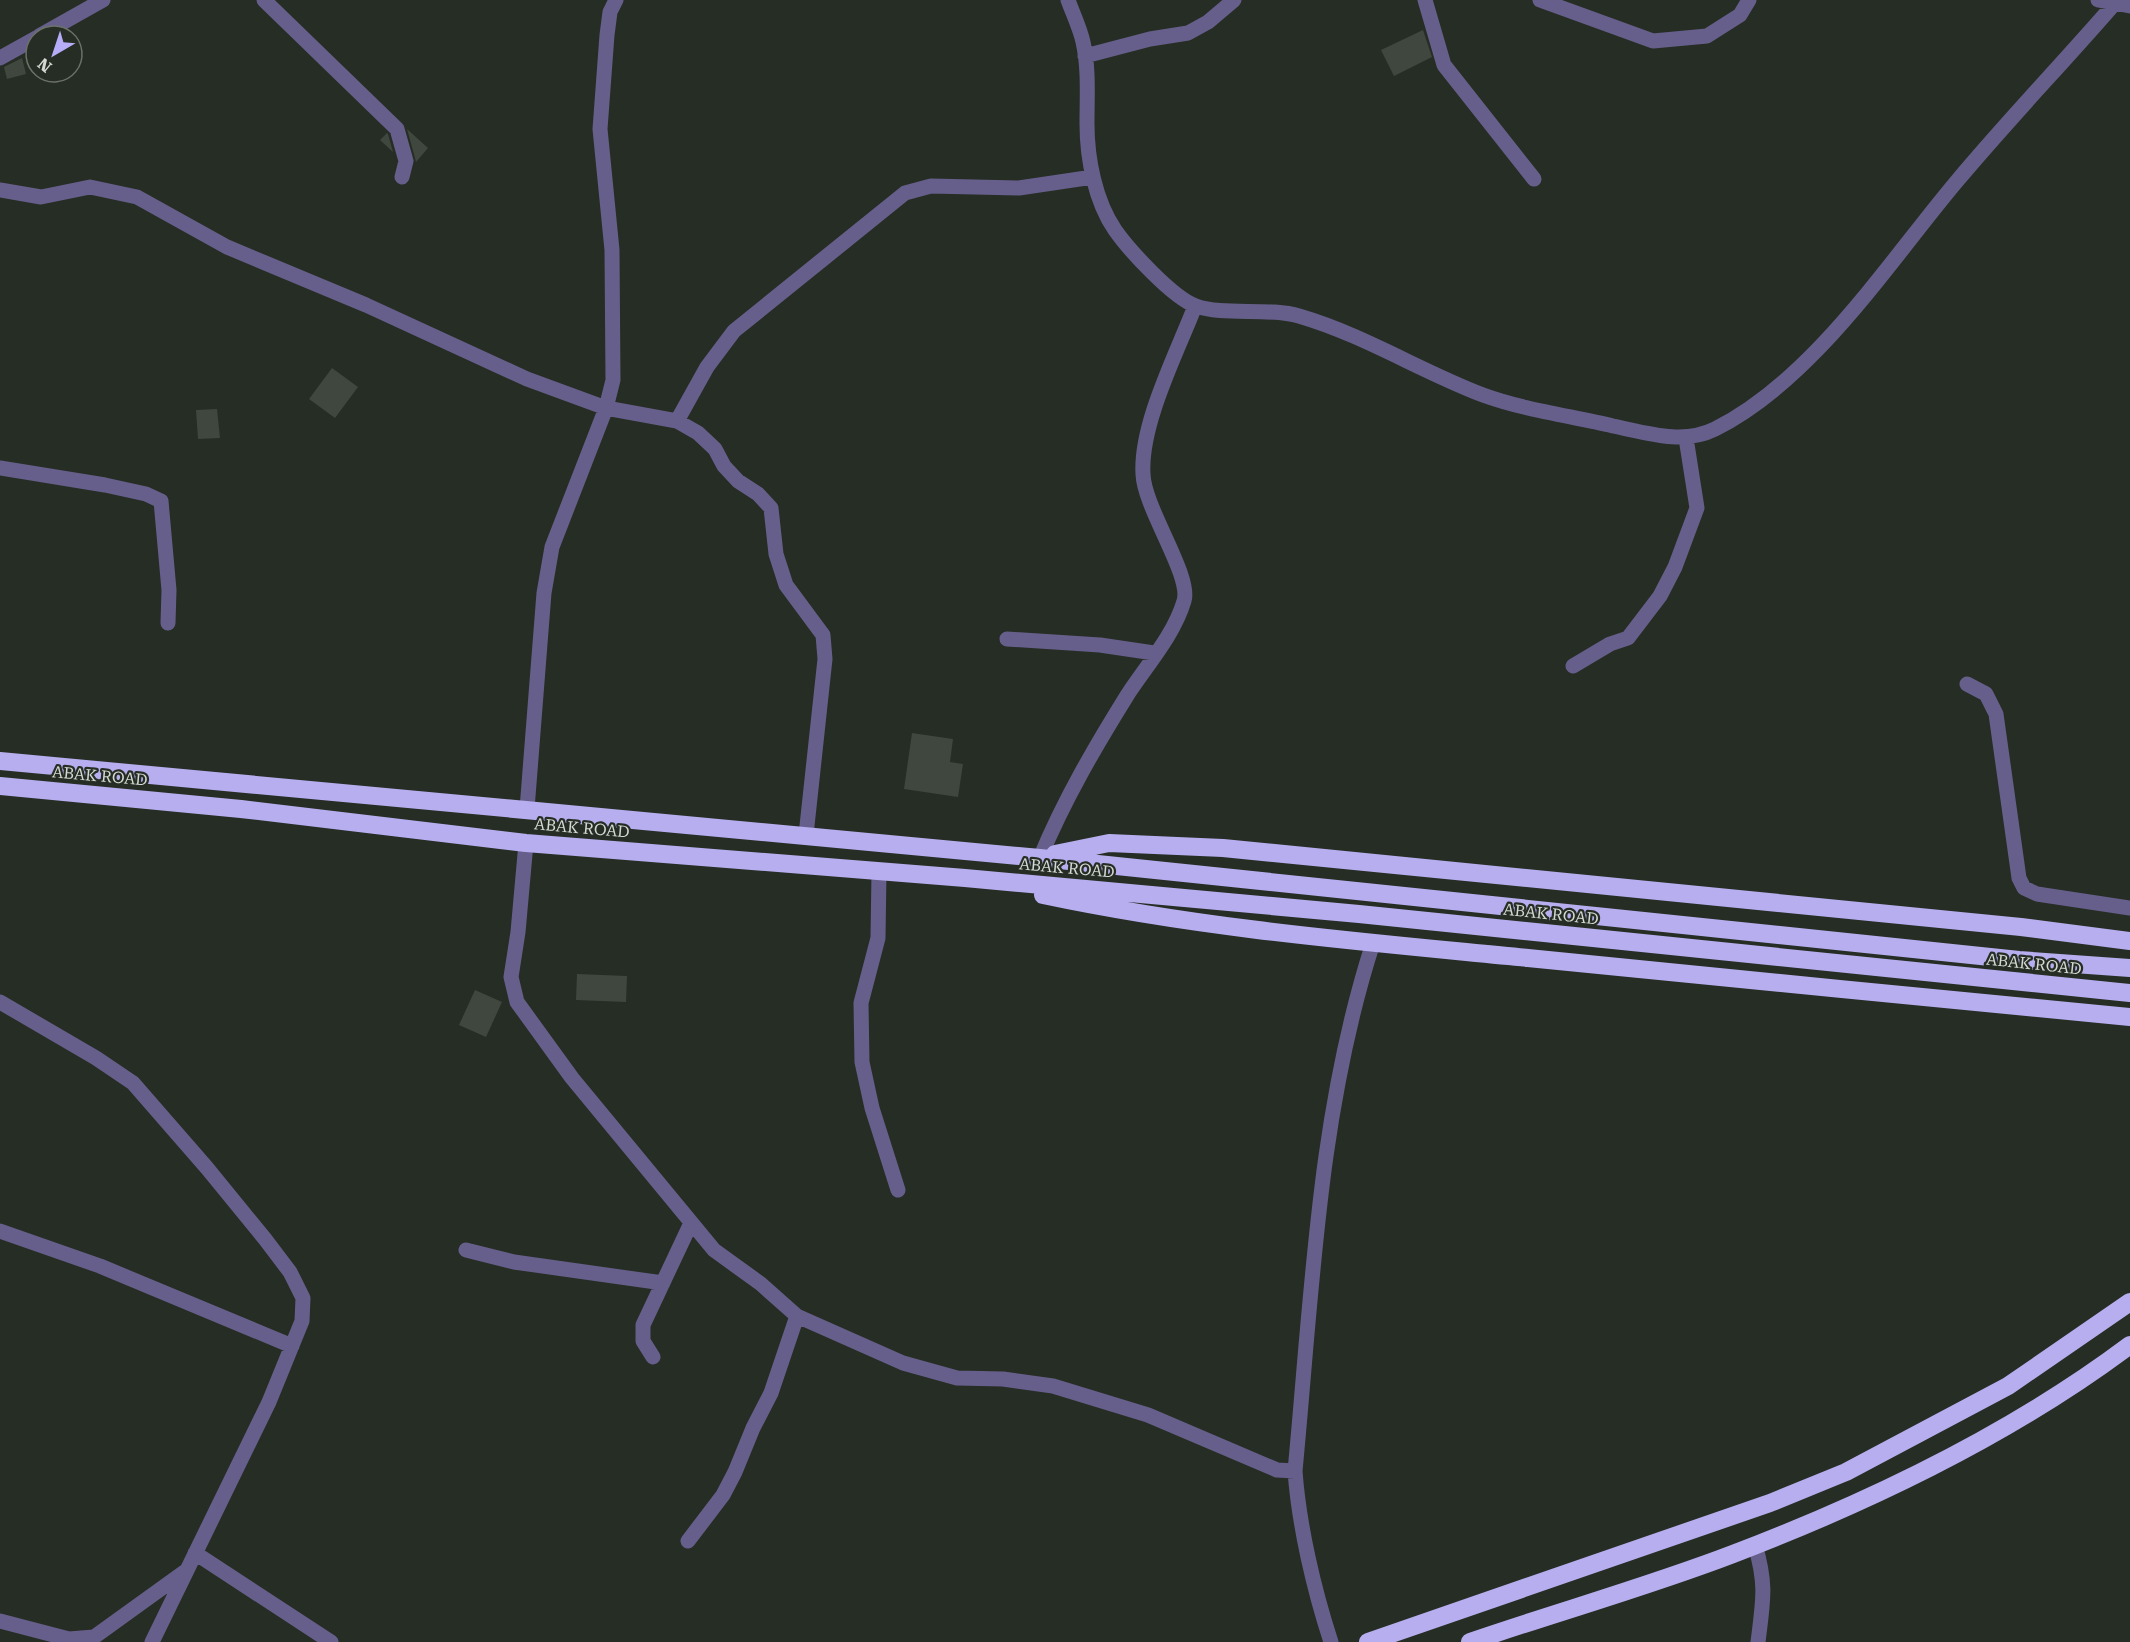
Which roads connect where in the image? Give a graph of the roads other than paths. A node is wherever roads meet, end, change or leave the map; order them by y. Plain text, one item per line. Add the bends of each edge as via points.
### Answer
1 (103, 0) edge
2 (264, 0) edge
3 (616, 0) edge
4 (1068, 0) edge
5 (1234, 0) edge
6 (1425, 0) edge
7 (1540, 0) edge
8 (1749, 0) edge
9 (2098, 0) edge
10 (2123, 5) edge
11 (61, 24) edge
12 (24, 45) edge
13 (1085, 56) junction
14 (0, 58) edge
15 (402, 177) dead end
16 (1093, 177) junction
17 (1534, 179) dead end
18 (0, 190) edge
19 (1195, 306) junction
20 (606, 408) junction
21 (677, 421) junction
22 (1686, 438) junction
23 (0, 468) edge
24 (168, 623) dead end
25 (1007, 639) dead end
26 (1154, 653) junction
27 (1573, 666) dead end
28 (1967, 684) dead end
29 (0, 761) edge
30 (0, 786) edge
31 (527, 809) junction
32 (806, 835) junction
33 (526, 843) junction
34 (1040, 858) junction
35 (879, 871) junction
36 (965, 878) junction
37 (2130, 908) edge
38 (2130, 941) edge
39 (1373, 943) junction
40 (2130, 968) edge
41 (2130, 993) edge
42 (0, 1002) edge
43 (2130, 1017) edge
44 (898, 1190) dead end
45 (691, 1223) junction
46 (0, 1231) edge
47 (466, 1250) dead end
48 (663, 1283) junction
49 (2130, 1302) edge
50 (796, 1316) junction
51 (2130, 1345) edge
52 (292, 1346) junction
53 (653, 1357) dead end
54 (1295, 1471) junction
55 (688, 1541) dead end
56 (1755, 1545) junction
57 (195, 1553) junction
58 (187, 1570) junction
59 (0, 1621) edge
60 (152, 1642) edge
61 (331, 1642) edge
62 (1331, 1642) edge
63 (1368, 1642) edge
64 (1470, 1642) edge
65 (1758, 1642) edge

1 - 11 street
2 - 15 street via 397,129 406,160
3 - 20 street via 607,35 600,129 612,250 613,380
4 - 13 street
5 - 13 street via 1188,33
6 - 17 street via 1444,65
7 - 8 street via 1653,41 1707,36 1740,15
9 - 10 street
10 - 22 street via 1973,161 1867,295 1822,343 1747,411 1711,431
12 - 14 street
13 - 16 street
16 - 19 street via 1113,228 1168,287
16 - 21 street via 1019,188 931,186 905,193 734,331 706,367
18 - 20 street via 41,198 90,187 137,197 227,248 366,305 527,379
19 - 22 street via 1295,315 1358,337 1487,397
19 - 26 street via 1149,425 1143,454 1143,476 1168,548 1184,578 1185,599 1173,627
20 - 21 street
20 - 31 street via 552,547 544,593
21 - 32 street via 715,448 738,481 771,508 776,554 786,585 823,635 825,659
22 - 27 street via 1697,508 1675,567 1660,596 1628,638
23 - 24 street via 105,485 161,501
25 - 26 street
26 - 34 street via 1065,800
28 - 37 street via 1986,694 1996,714 2019,878 2025,888 2037,894
29 - 31 highway, ABAK ROAD
30 - 33 highway, ABAK ROAD via 241,809
31 - 32 highway, ABAK ROAD
32 - 34 highway, ABAK ROAD
33 - 35 highway, ABAK ROAD
33 - 45 street via 511,977 517,1002 572,1078
34 - 38 highway via 1109,843 1223,848
34 - 40 highway, ABAK ROAD via 2007,959
35 - 36 highway, ABAK ROAD
35 - 44 street via 878,938 861,1003 862,1062
36 - 39 highway via 1104,908
36 - 41 highway, ABAK ROAD
39 - 43 highway
39 - 54 street via 1352,1007 1327,1147 1314,1238
42 - 52 street via 133,1083 207,1168 290,1272 303,1298 302,1321
45 - 48 street
45 - 50 street via 714,1250 762,1284
46 - 52 street via 100,1266
47 - 48 street via 514,1262
48 - 53 street via 643,1325 643,1341
49 - 63 highway via 2008,1386 1846,1472 1770,1503
50 - 54 street via 903,1363 957,1378 1053,1386 1148,1415 1277,1470
50 - 55 street via 771,1393 735,1472 723,1496
51 - 56 highway via 2033,1411 1946,1459 1858,1503
52 - 57 street
54 - 62 street via 1315,1593
56 - 64 highway
56 - 65 street via 1765,1593
57 - 58 street
57 - 61 street
58 - 59 street via 94,1637 69,1639
58 - 60 street

